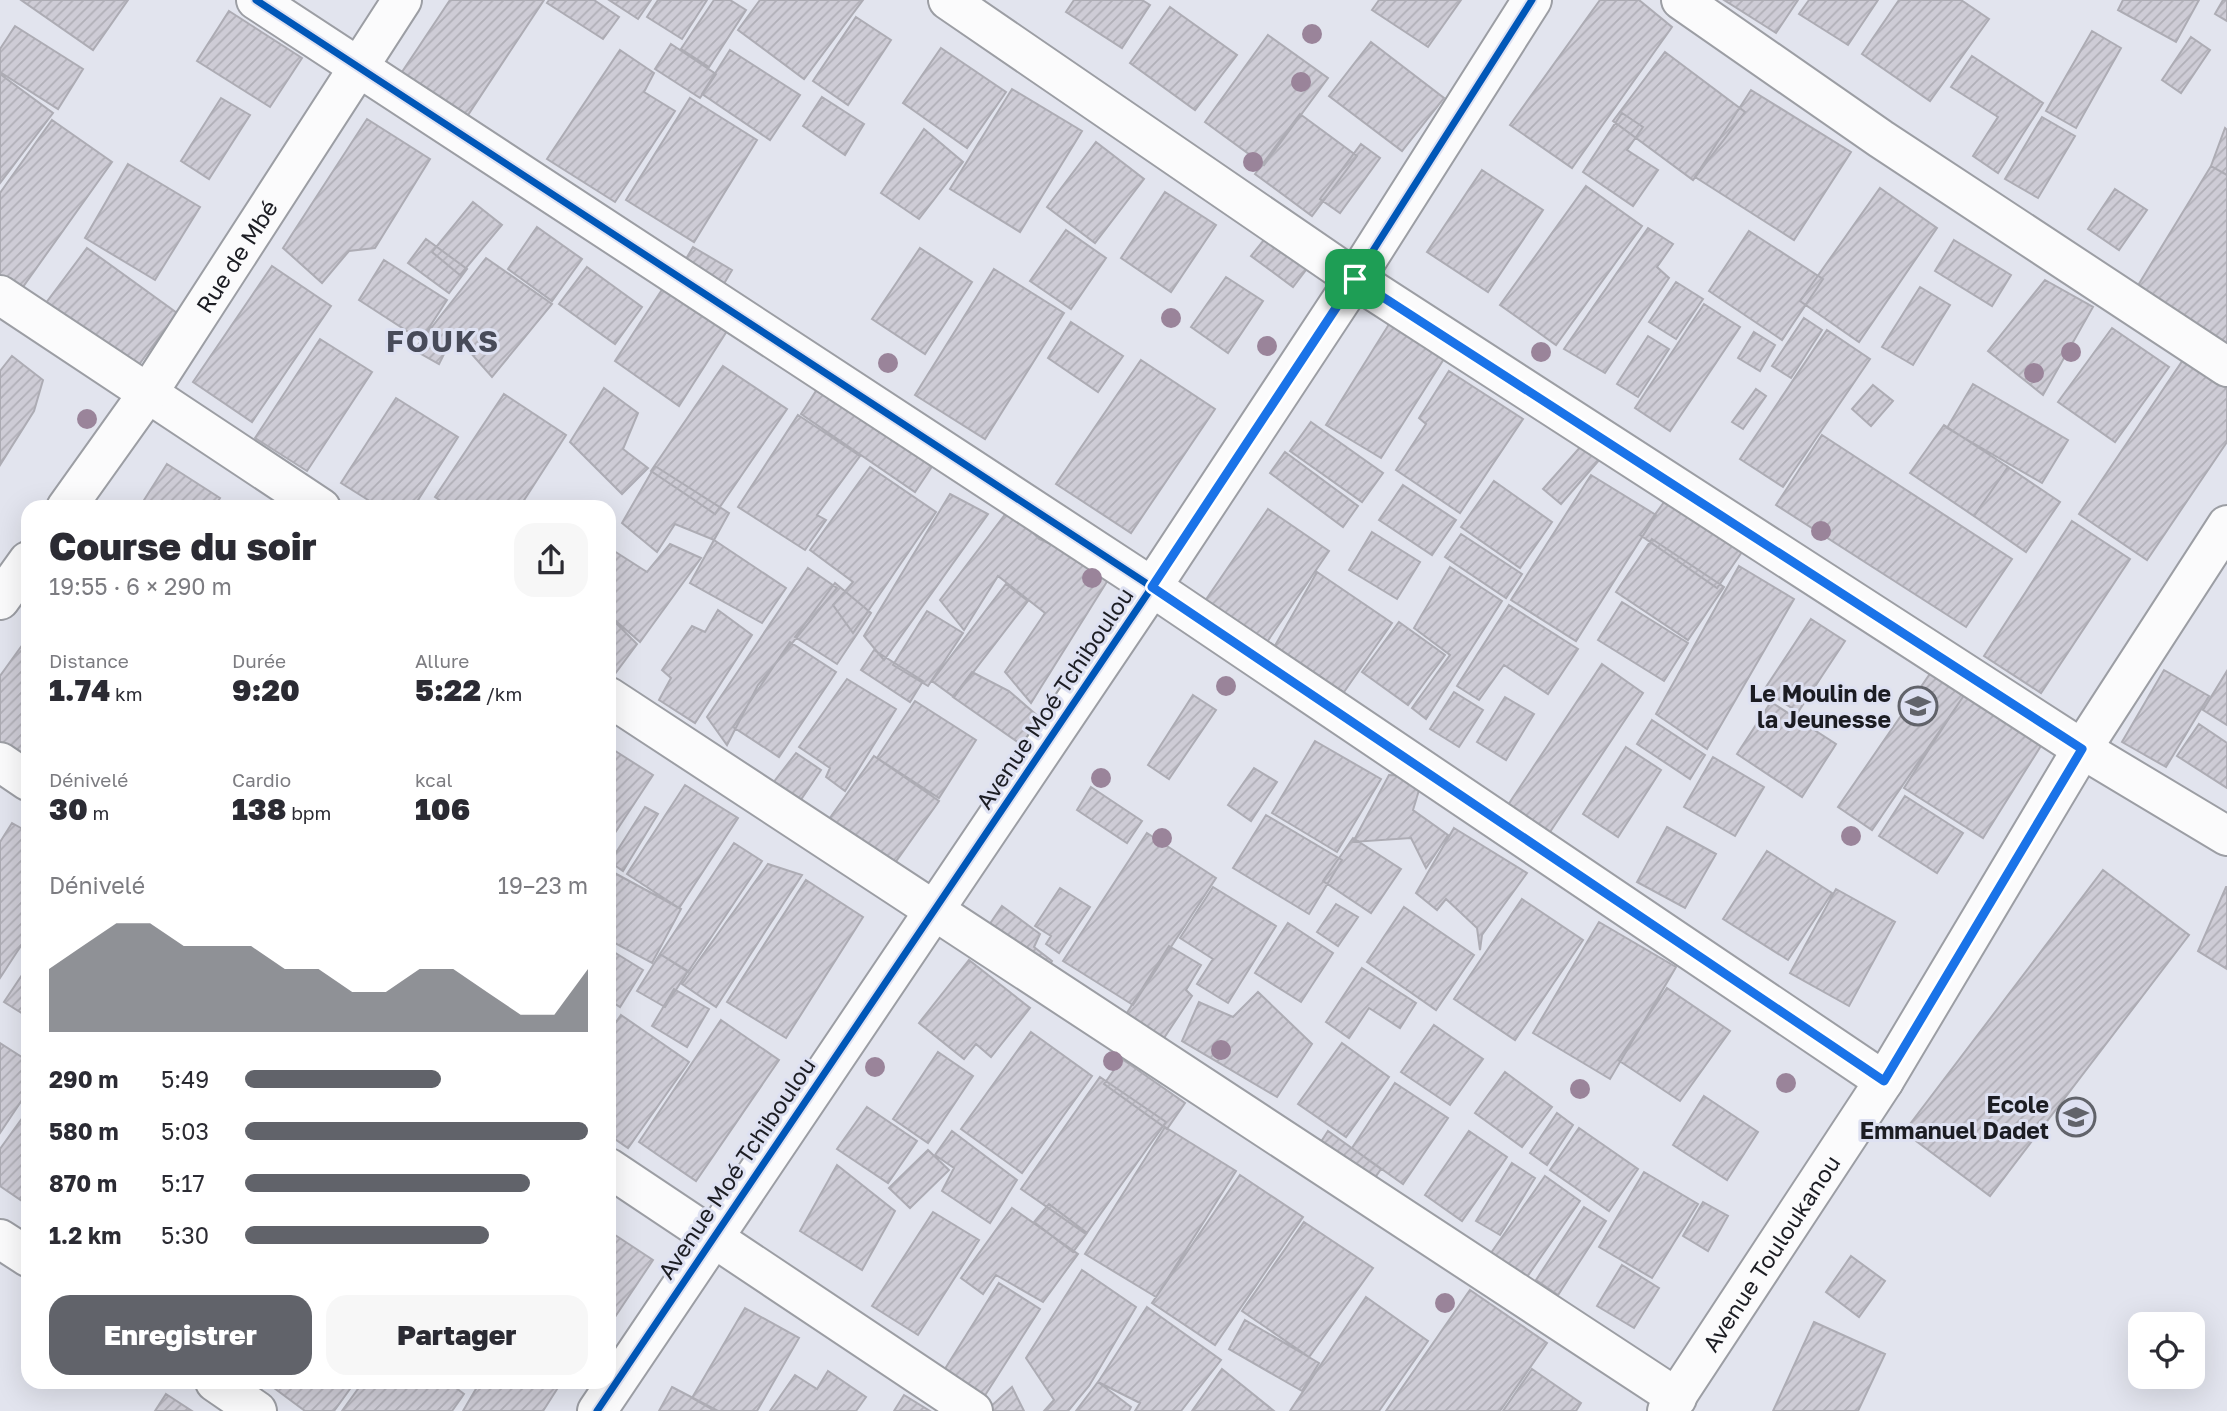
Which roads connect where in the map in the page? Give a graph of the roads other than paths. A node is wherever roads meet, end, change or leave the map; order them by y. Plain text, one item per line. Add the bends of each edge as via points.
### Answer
1 (256, 0) edge
2 (402, 0) edge
3 (948, 0) edge
4 (1532, 0) edge
5 (1681, 0) edge
6 (359, 66) junction
7 (1355, 279) junction
8 (0, 295) edge
9 (2227, 367) edge
10 (148, 393) junction
11 (72, 500) edge
12 (309, 500) edge
13 (2227, 525) edge
14 (21, 571) edge
15 (1152, 587) junction
16 (0, 600) edge
17 (616, 702) edge
18 (2082, 749) junction
19 (0, 762) edge
20 (21, 776) edge
21 (2227, 836) edge
22 (933, 910) junction
23 (1884, 1081) junction
24 (616, 1173) edge
25 (713, 1236) junction
26 (0, 1239) edge
27 (21, 1252) edge
28 (616, 1382) edge
29 (225, 1389) edge
30 (612, 1389) edge
31 (1672, 1404) edge
32 (257, 1411) edge
33 (597, 1411) edge
34 (973, 1411) edge

1 - 6 street
2 - 6 street, Rue de Mbé
3 - 7 street
4 - 7 street, Avenue Moé Tchiboulou
5 - 9 street via 1881,139
6 - 10 street, Rue de Mbé
6 - 15 street
7 - 15 street, Avenue Moé Tchiboulou
7 - 18 street
8 - 10 street
10 - 11 street, Rue de Mbé
10 - 12 street
13 - 18 street, Avenue Touloukanou
14 - 16 street
15 - 22 street, Avenue Moé Tchiboulou
15 - 23 street
17 - 22 street
18 - 21 street
18 - 23 street, Avenue Touloukanou
19 - 20 street
22 - 25 street, Avenue Moé Tchiboulou
22 - 31 street
23 - 31 street, Avenue Touloukanou
24 - 25 street
25 - 28 street, Avenue Moé Tchiboulou
25 - 34 street
26 - 27 street
29 - 32 street
30 - 33 street, Avenue Moé Tchiboulou

